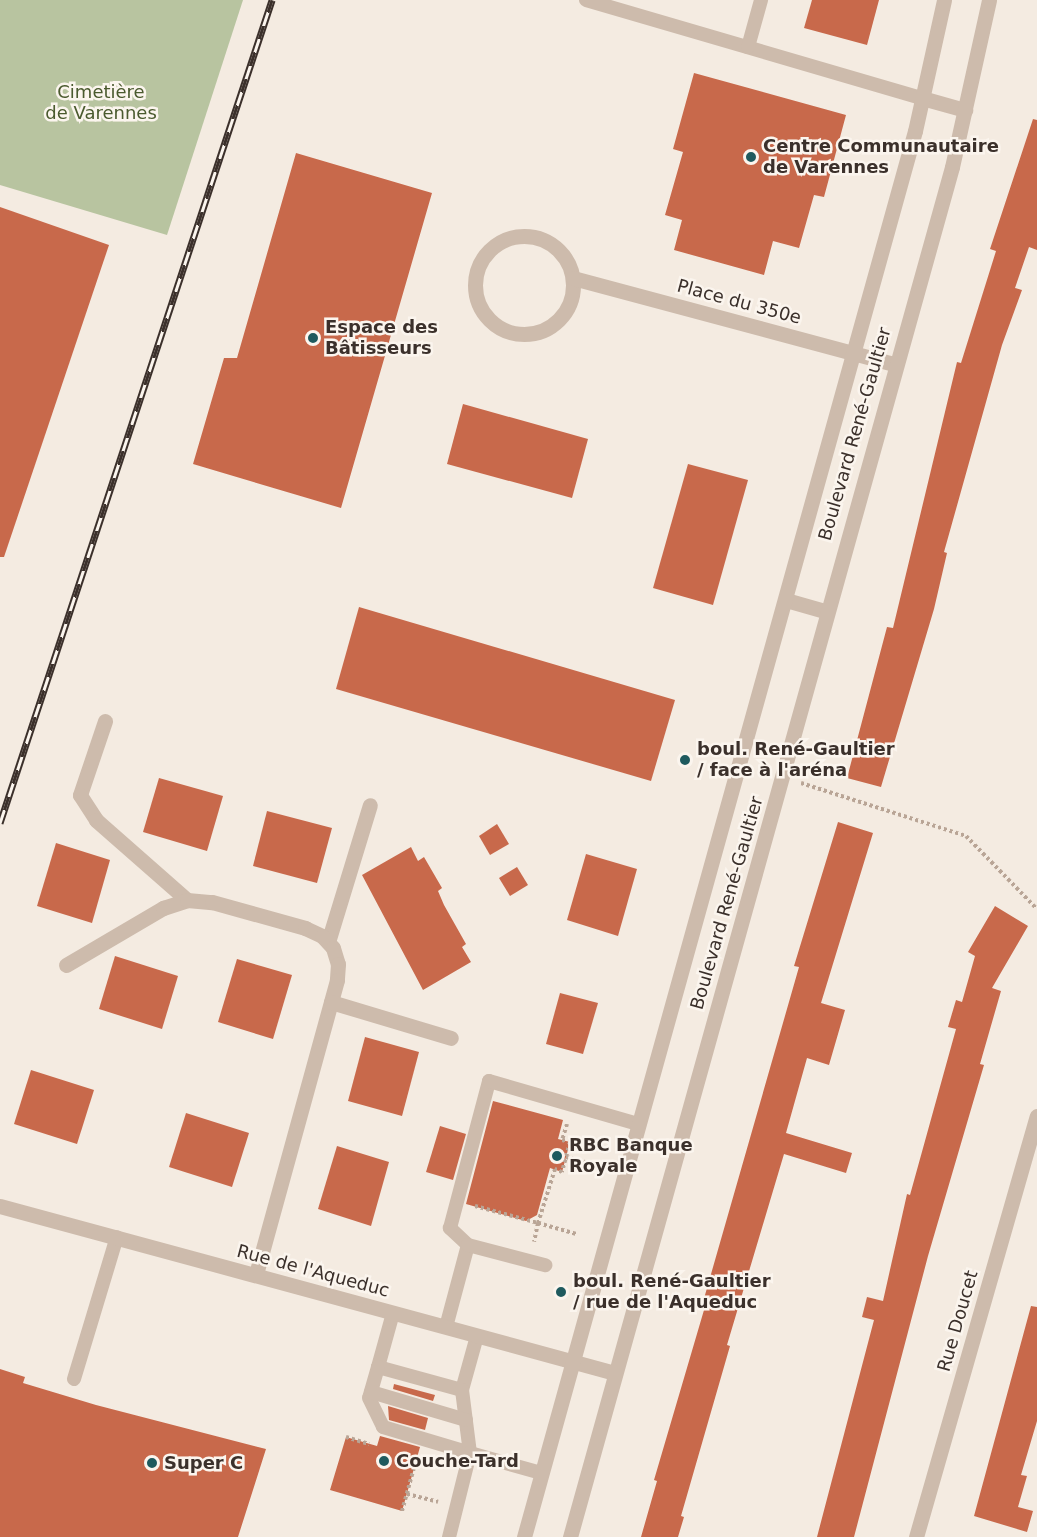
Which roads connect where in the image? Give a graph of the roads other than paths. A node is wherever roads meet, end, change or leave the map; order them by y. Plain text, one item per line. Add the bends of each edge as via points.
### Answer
1 (586, 0) edge
2 (761, 0) edge
3 (944, 0) edge
4 (989, 0) edge
5 (748, 47) junction
6 (922, 98) junction
7 (965, 110) junction
8 (573, 278) junction
9 (854, 353) junction
10 (894, 364) junction
11 (786, 600) junction
12 (825, 610) junction
13 (105, 721) dead end
14 (370, 805) dead end
15 (187, 900) junction
16 (328, 942) junction
17 (66, 966) dead end
18 (331, 1002) junction
19 (451, 1038) dead end
20 (1037, 1116) edge
21 (638, 1124) junction
22 (0, 1206) edge
23 (117, 1237) junction
24 (468, 1245) junction
25 (545, 1265) dead end
26 (256, 1275) junction
27 (393, 1313) junction
28 (446, 1327) junction
29 (477, 1336) junction
30 (572, 1362) junction
31 (378, 1367) junction
32 (615, 1373) junction
33 (74, 1378) dead end
34 (462, 1390) junction
35 (371, 1392) junction
36 (466, 1420) junction
37 (470, 1453) junction
38 (542, 1473) junction
39 (449, 1537) edge
40 (524, 1537) edge
41 (570, 1537) edge
42 (916, 1537) edge

1 - 5 lane
2 - 5 lane
3 - 6 street, Boulevard René-Gaultier
4 - 7 street, Boulevard René-Gaultier
5 - 6 lane
6 - 7 street
6 - 9 street, Boulevard René-Gaultier
7 - 10 street, Boulevard René-Gaultier
8 - 8 street via 568,263 545,241 513,237 486,254 475,284 484,314 496,326 527,334 543,331 562,316 573,294
8 - 9 street, Place du 350e
9 - 10 street, Place du 350e
9 - 11 street, Boulevard René-Gaultier
10 - 12 street, Boulevard René-Gaultier
11 - 12 street
11 - 21 street, Boulevard René-Gaultier
12 - 32 street, Boulevard René-Gaultier via 783,777
13 - 15 street via 80,795 96,820
14 - 16 street
15 - 16 street via 212,902 304,928
15 - 17 street via 163,908
16 - 18 street via 338,972
18 - 19 street
18 - 26 street
20 - 42 street, Rue Doucet
21 - 24 lane via 489,1081 450,1228
21 - 30 street, Boulevard René-Gaultier
22 - 23 street, Rue de l'Aqueduc
23 - 26 street, Rue de l'Aqueduc
23 - 33 lane
24 - 25 lane
24 - 28 lane
26 - 27 street, Rue de l'Aqueduc
27 - 28 street, Rue de l'Aqueduc
27 - 31 lane
28 - 29 street, Rue de l'Aqueduc
29 - 30 street, Rue de l'Aqueduc
29 - 34 lane
30 - 32 street, Rue de l'Aqueduc
30 - 38 street, Boulevard René-Gaultier
31 - 34 lane
31 - 35 lane
32 - 41 street, Boulevard René-Gaultier
34 - 36 lane
35 - 36 lane
35 - 37 lane via 369,1398 383,1427
36 - 37 lane
37 - 38 lane
37 - 39 lane
38 - 40 street, Boulevard René-Gaultier

